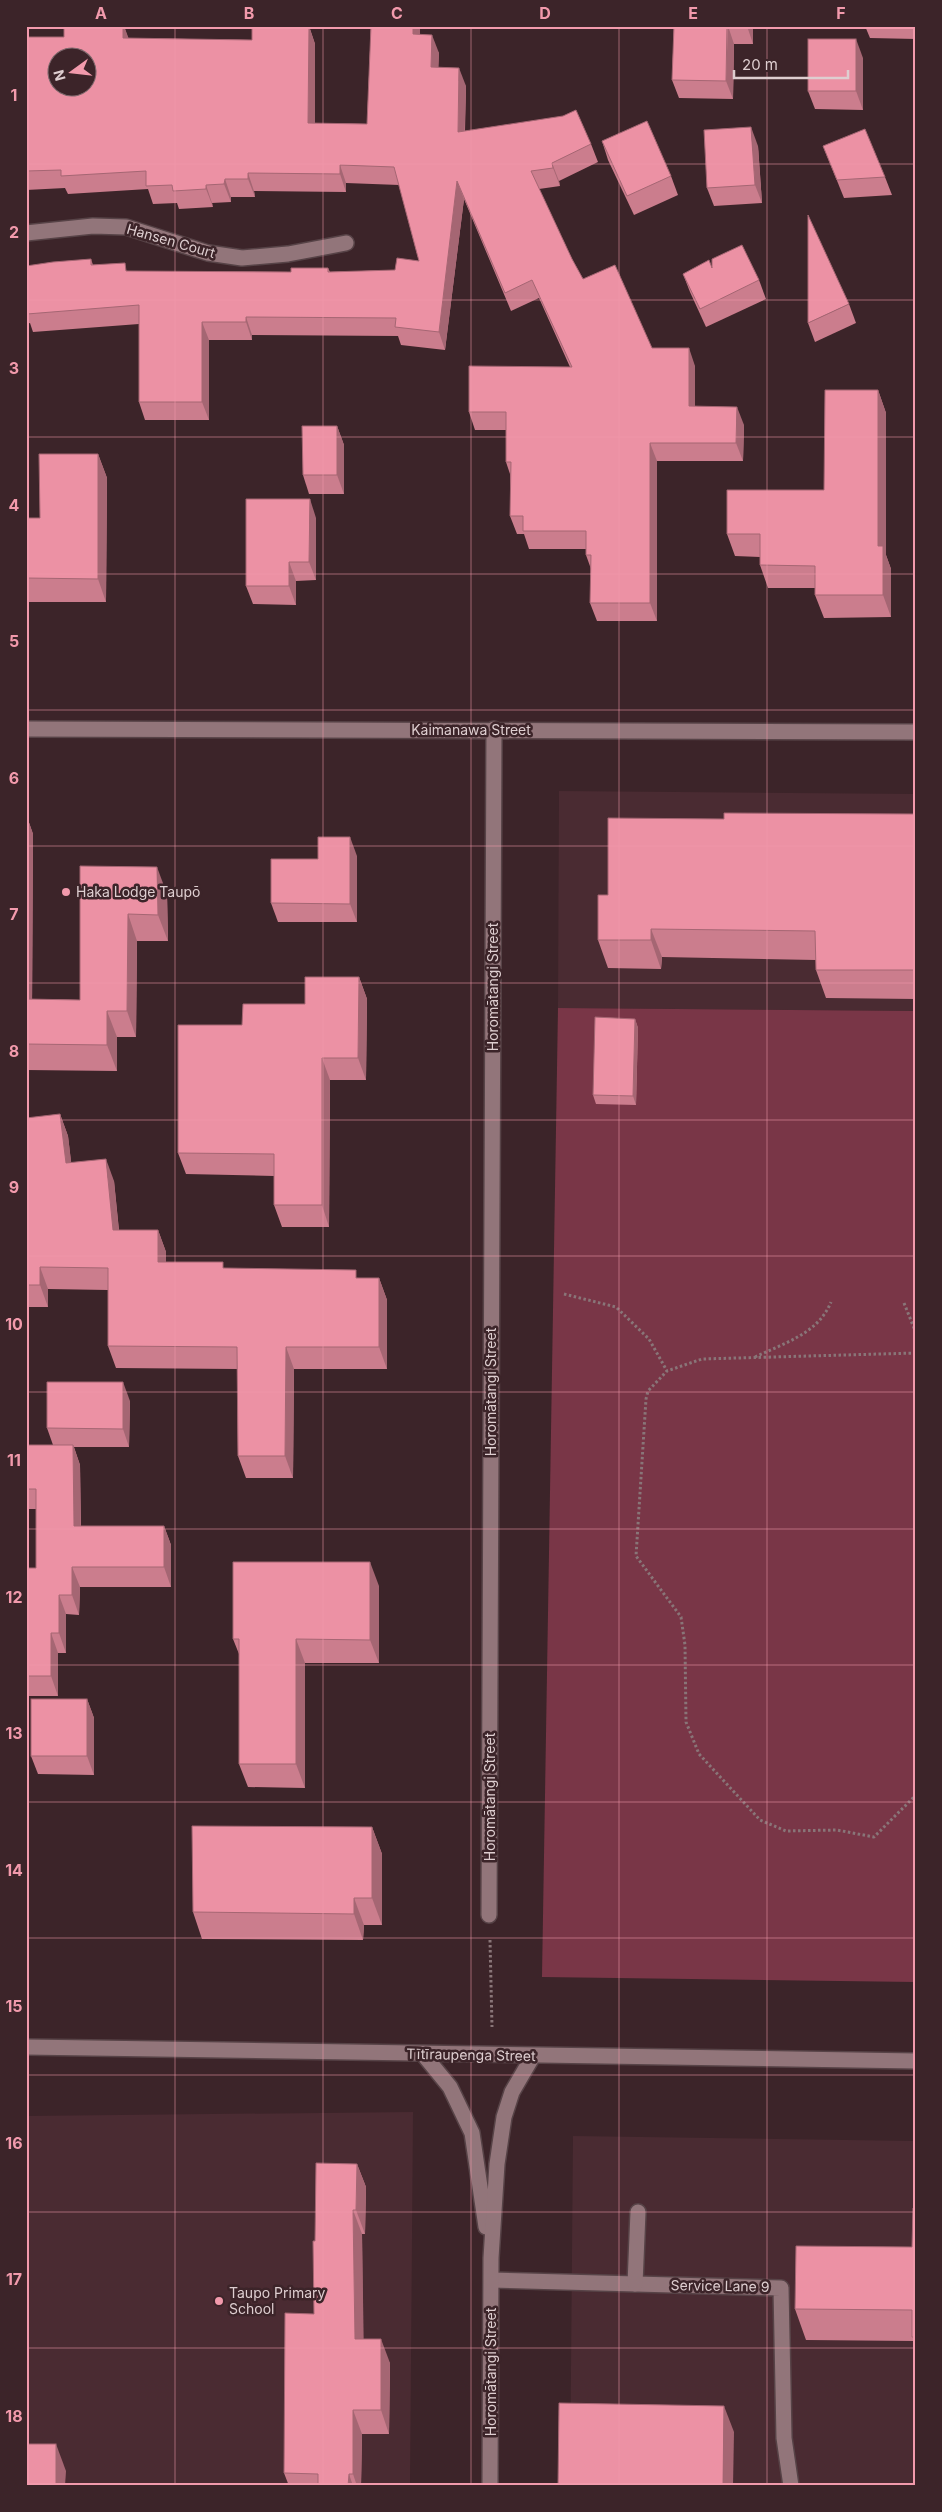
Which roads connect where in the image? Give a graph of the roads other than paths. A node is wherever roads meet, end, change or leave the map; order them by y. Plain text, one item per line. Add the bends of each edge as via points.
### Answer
1 (26, 233) edge
2 (346, 242) dead end
3 (26, 729) edge
4 (494, 730) junction
5 (916, 732) edge
6 (490, 1915) road end
7 (26, 2047) edge
8 (423, 2054) junction
9 (533, 2056) junction
10 (916, 2061) edge
11 (638, 2212) dead end
12 (491, 2258) junction
13 (492, 2280) junction
14 (635, 2284) junction
15 (490, 2486) edge
16 (792, 2486) edge

1 - 2 street, Hansen Court via 92,226 126,227 208,253 242,258 288,254
3 - 4 street, Kaimanawa Street
4 - 5 street, Kaimanawa Street
4 - 6 street, Horomātangi Street
7 - 8 street, Tītīraupenga Street
8 - 9 street, Tītīraupenga Street
8 - 12 street, Horomātangi Street via 450,2087 472,2133
9 - 10 street, Tītīraupenga Street
9 - 12 street, Horomātangi Street via 512,2092 504,2116 497,2164
11 - 14 street
12 - 13 street, Horomātangi Street
13 - 14 street, Service Lane 9
13 - 15 street, Horomātangi Street
14 - 16 street, Service Lane 9 via 781,2288 784,2438

